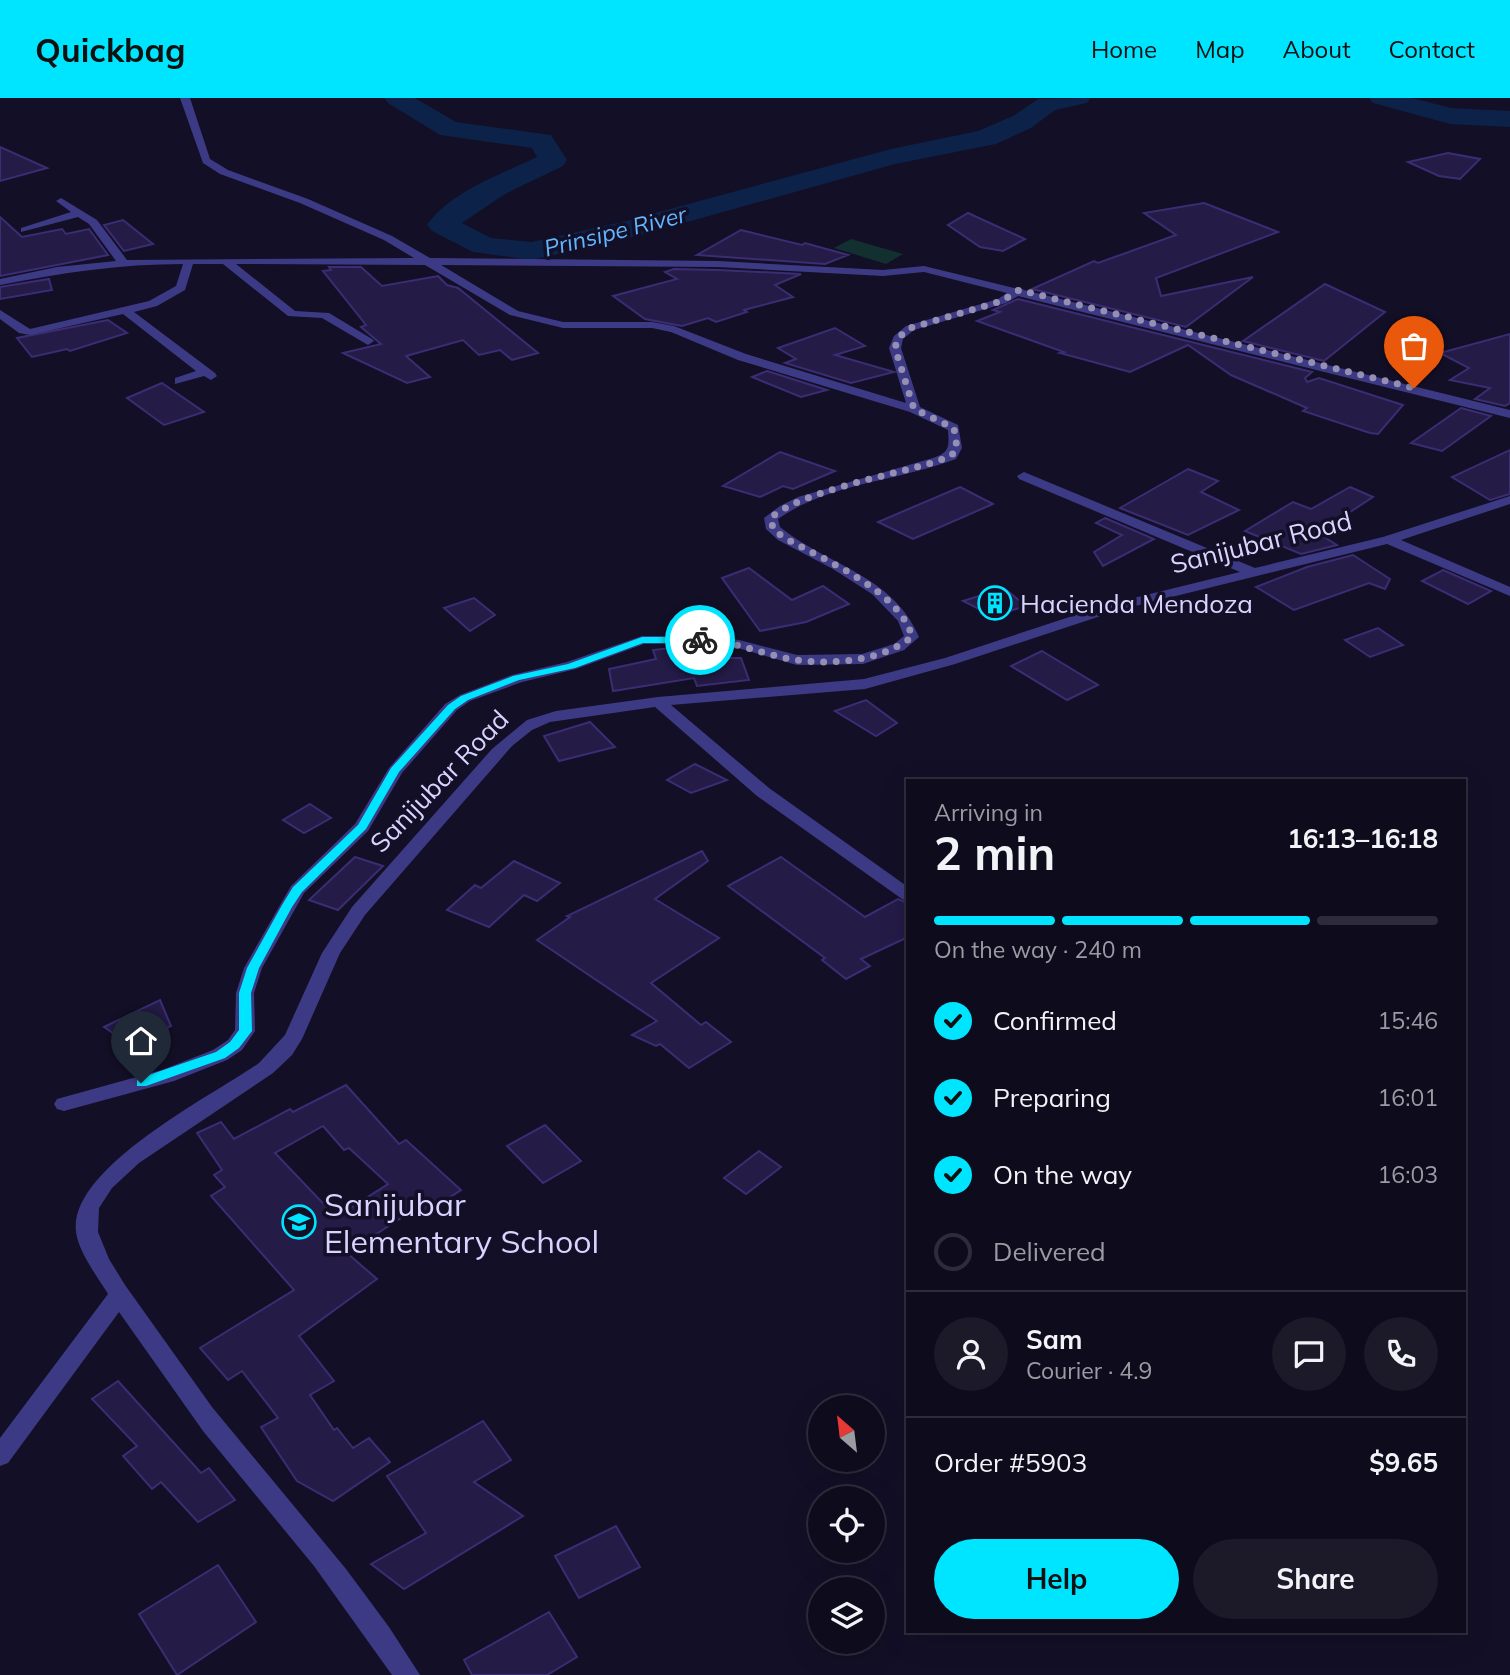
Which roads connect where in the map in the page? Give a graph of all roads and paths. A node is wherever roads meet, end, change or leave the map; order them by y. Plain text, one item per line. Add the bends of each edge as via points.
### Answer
1 (185, 98) edge
2 (61, 201) dead end
3 (78, 213) junction
4 (25, 230) dead end
5 (420, 260) junction
6 (189, 261) junction
7 (225, 261) junction
8 (122, 262) junction
9 (0, 282) edge
10 (1019, 290) junction
11 (126, 311) junction
12 (0, 313) edge
13 (368, 341) dead end
14 (179, 381) dead end
15 (914, 409) junction
16 (1510, 414) edge
17 (1024, 476) dead end
18 (1510, 500) edge
19 (1388, 540) junction
20 (1257, 574) junction
21 (1510, 592) edge
22 (658, 702) junction
23 (906, 894) edge
24 (64, 1104) dead end
25 (120, 1294) junction
26 (0, 1456) edge
27 (407, 1675) edge

1 - 5 street via 206,161 388,238
2 - 3 street
3 - 4 street
3 - 8 street via 96,225
5 - 7 street
5 - 10 street via 718,264 883,274 924,269
5 - 15 street via 532,319 563,325 674,329 742,357
6 - 7 street
6 - 8 street
6 - 11 street via 181,288 164,300
7 - 13 street via 292,314 325,315
8 - 9 street
10 - 15 street via 1002,301 910,328 898,338 895,348
10 - 16 street
11 - 12 street via 30,331 23,331
11 - 14 street via 208,374
15 - 24 street via 954,428 957,448 951,456 825,492 780,509 771,518 773,529 783,537 869,585 908,622 912,637 899,647 863,659 837,660 797,660 708,640 642,640 465,698 451,707 395,771 362,827 298,890 253,968 245,993 246,1031 235,1045 167,1076
17 - 20 street
18 - 19 street, Sanijubar Road
19 - 20 street, Sanijubar Road
19 - 21 street
20 - 22 street, Sanijubar Road via 1102,611 865,684
22 - 23 street via 763,792
22 - 25 street, Sanijubar Road via 541,719 516,735 354,914 329,957 302,1028 283,1054 108,1177 88,1205 86,1228
25 - 26 street
25 - 27 street, Sanijubar Road via 213,1426 295,1523

